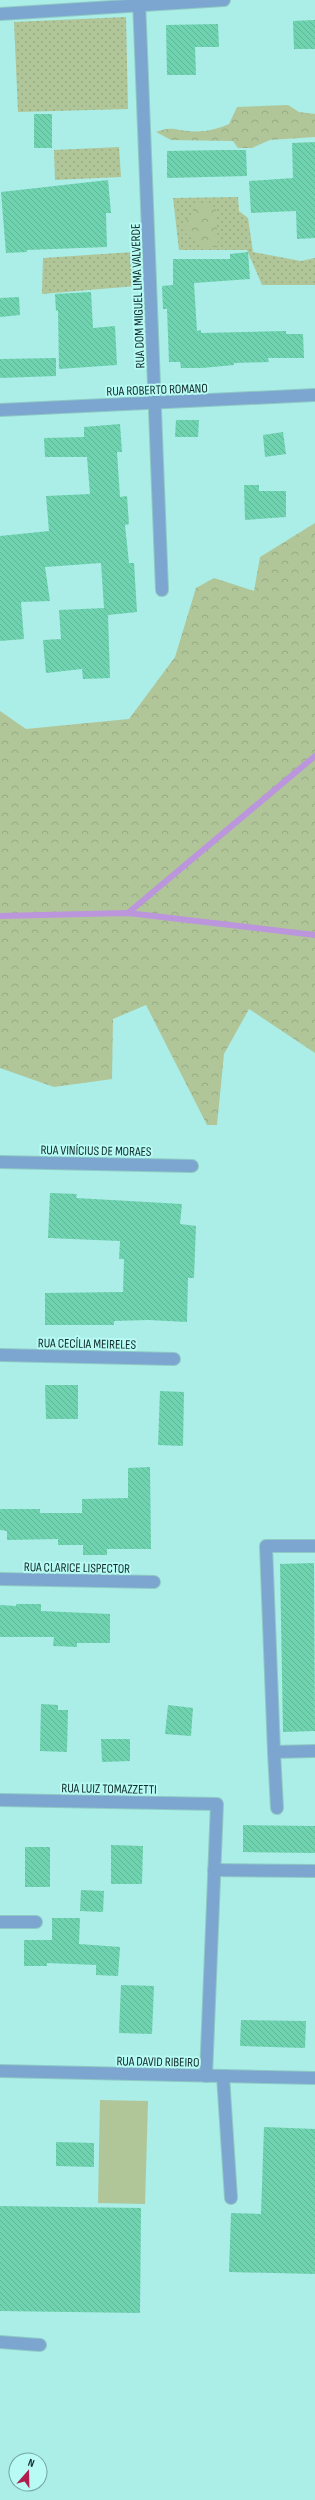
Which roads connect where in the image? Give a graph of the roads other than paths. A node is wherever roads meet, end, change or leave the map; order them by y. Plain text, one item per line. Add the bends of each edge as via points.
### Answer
1 (224, 0) edge
2 (140, 3) edge
3 (0, 14) edge
4 (315, 395) edge
5 (155, 404) junction
6 (0, 410) edge
7 (162, 590) dead end
8 (0, 1162) edge
9 (192, 1166) dead end
10 (0, 1355) edge
11 (174, 1359) dead end
12 (315, 1546) edge
13 (0, 1579) edge
14 (154, 1582) dead end
15 (315, 1751) edge
16 (274, 1752) junction
17 (0, 1800) edge
18 (277, 1808) dead end
19 (214, 1870) junction
20 (315, 1871) edge
21 (0, 1922) edge
22 (36, 1922) dead end
23 (0, 2071) edge
24 (206, 2076) junction
25 (223, 2076) junction
26 (315, 2078) edge
27 (231, 2198) dead end
28 (0, 2342) edge
29 (40, 2345) dead end

1 - 2 street
2 - 3 street
2 - 5 street, RUA DOM MIGUEL LIMA VALVERDE
4 - 5 street, RUA ROBERTO ROMANO
5 - 6 street, RUA ROBERTO ROMANO
5 - 7 street, RUA DOM MIGUEL LIMA VALVERDE
8 - 9 street, RUA VINÍCIUS DE MORAES
10 - 11 street, RUA CECÍLIA MEIRELES
12 - 16 street via 266,1546
13 - 14 street, RUA CLARICE LISPECTOR
15 - 16 street
16 - 18 street
17 - 19 street, RUA LUIZ TOMAZZETTI via 217,1804
19 - 20 street
19 - 24 street
21 - 22 street
23 - 24 street, RUA DAVID RIBEIRO
24 - 25 street, RUA DAVID RIBEIRO
25 - 26 street, RUA DAVID RIBEIRO
25 - 27 street
28 - 29 street

